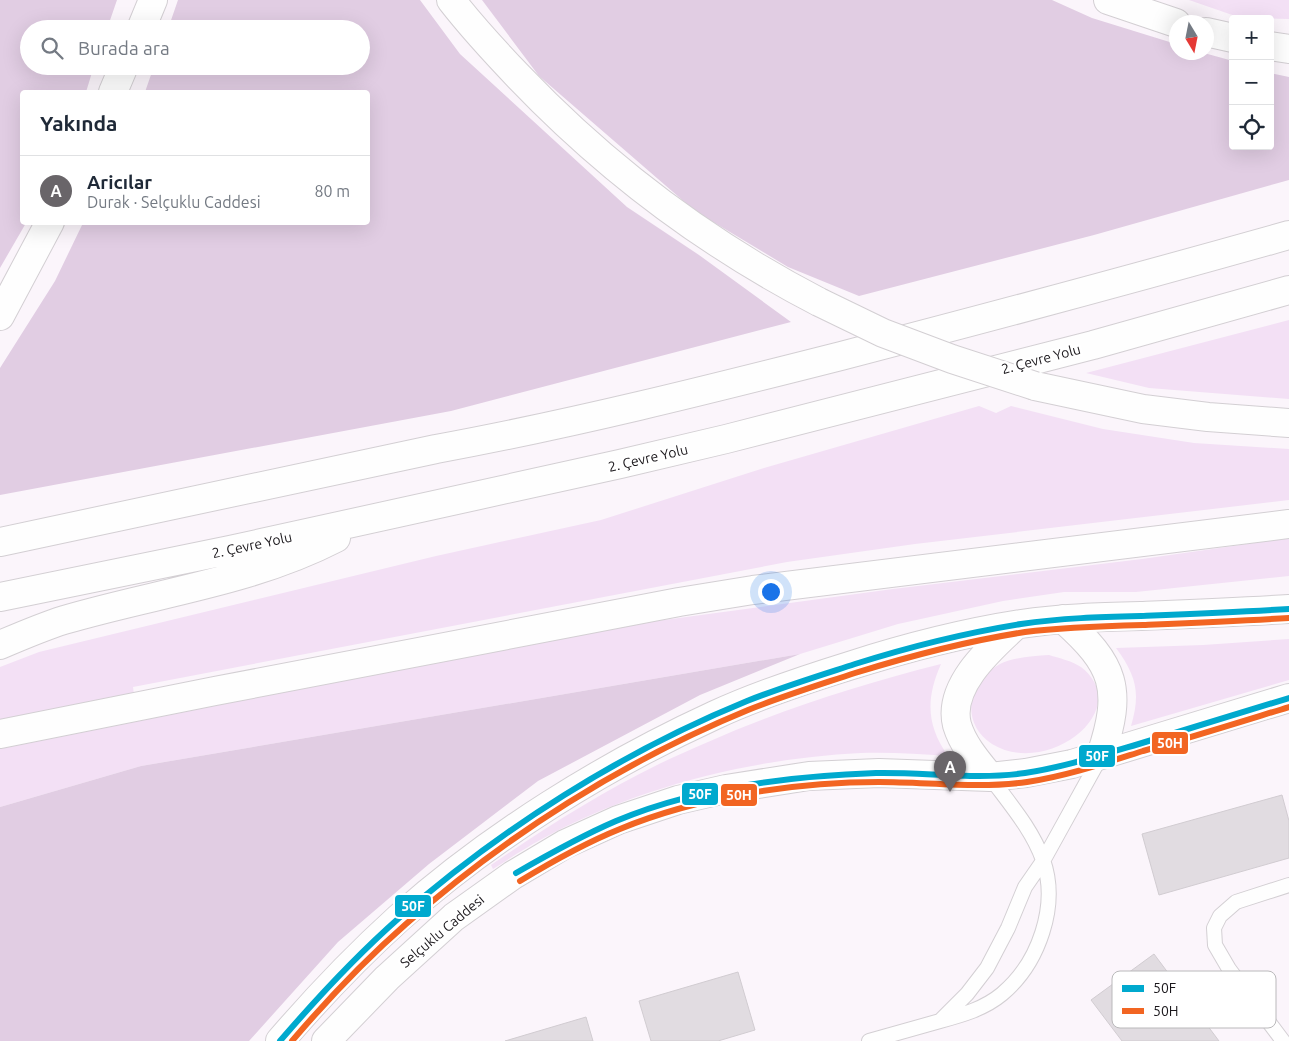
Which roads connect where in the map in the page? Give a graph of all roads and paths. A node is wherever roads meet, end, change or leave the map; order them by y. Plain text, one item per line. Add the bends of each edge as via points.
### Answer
1 (153, 0) edge
2 (451, 0) edge
3 (1108, 0) edge
4 (145, 20) edge
5 (1169, 21) edge
6 (1214, 34) edge
7 (1229, 37) edge
8 (1274, 47) edge
9 (1289, 49) edge
10 (120, 75) edge
11 (113, 90) edge
12 (48, 225) edge
13 (1289, 235) edge
14 (1289, 290) edge
15 (0, 316) edge
16 (1289, 423) edge
17 (376, 518) junction
18 (1289, 524) edge
19 (0, 542) edge
20 (0, 598) edge
21 (1289, 609) edge
22 (1063, 619) junction
23 (1016, 625) junction
24 (0, 645) edge
25 (1289, 698) edge
26 (0, 734) edge
27 (1101, 755) junction
28 (990, 776) junction
29 (1043, 861) junction
30 (1289, 885) edge
31 (1230, 971) edge
32 (940, 1021) junction
33 (1273, 1028) edge
34 (280, 1041) edge
35 (326, 1041) edge
36 (869, 1041) edge
37 (1283, 1041) edge

1 - 4 main road
2 - 16 main road, bridge via 554,114 617,169 694,228 776,280 883,333 1035,386 1143,409
3 - 5 main road
6 - 7 main road
8 - 9 main road
10 - 11 main road
12 - 15 main road
13 - 19 main road via 738,382 504,436
14 - 17 main road, 2. Çevre Yolu via 840,411
17 - 20 main road, 2. Çevre Yolu
17 - 24 main road via 284,562 63,620
18 - 26 main road via 753,590 679,602
21 - 22 main road
22 - 23 main road
22 - 27 main road via 1100,657 1110,679 1114,704
23 - 28 main road via 969,673 957,702 957,724 966,746
23 - 34 main road via 933,642 802,682 718,714 614,766 511,831 436,887 326,989
25 - 27 main road, Selçuklu Caddesi
27 - 28 main road, Selçuklu Caddesi via 1026,773
27 - 29 lane
28 - 29 lane via 1032,836
28 - 35 main road, Selçuklu Caddesi via 879,773 809,776 678,800 618,820 565,844 513,875 454,917 387,978
29 - 32 lane via 1025,887 987,968
29 - 32 lane via 1050,891 1044,926 1041,939 1018,978 1002,994 974,1011
30 - 31 lane via 1236,902 1220,916 1214,928 1215,945
32 - 36 lane
33 - 37 lane

